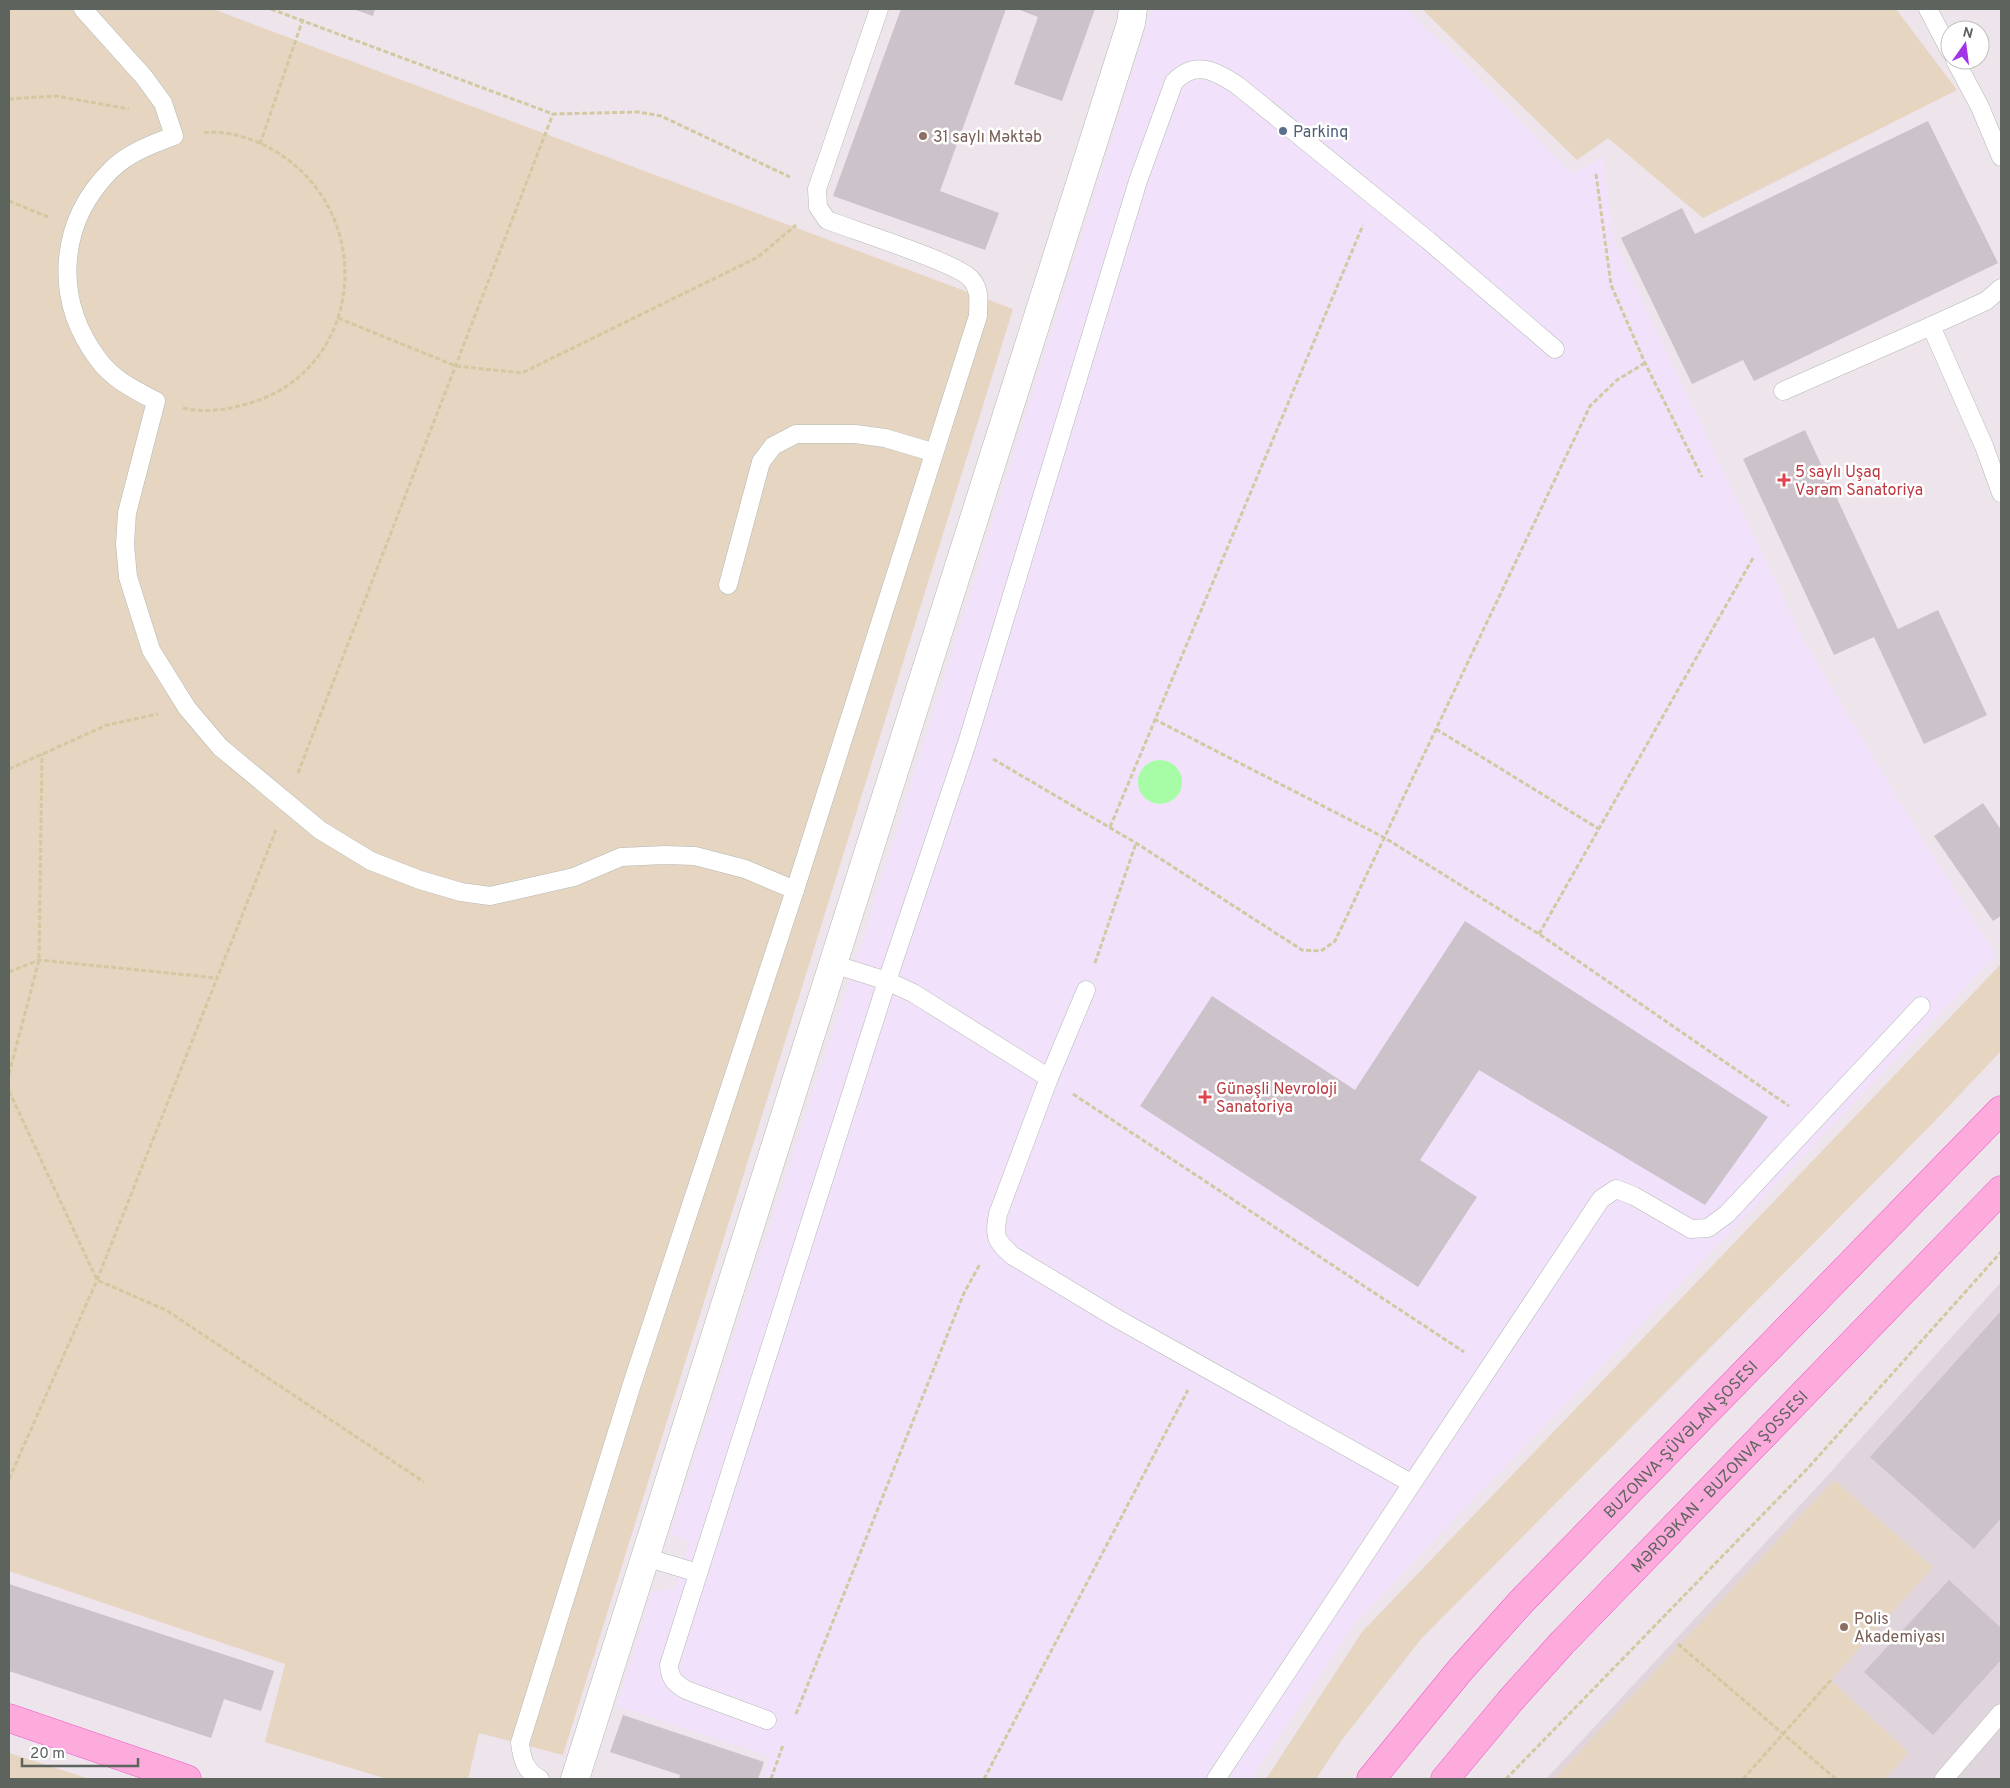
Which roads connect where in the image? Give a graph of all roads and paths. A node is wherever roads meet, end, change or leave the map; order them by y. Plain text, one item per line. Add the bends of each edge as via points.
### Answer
1 (83, 9) edge
2 (271, 9) edge
3 (879, 9) edge
4 (1133, 9) edge
5 (1928, 9) edge
6 (303, 19) junction
7 (1940, 32) edge
8 (1960, 70) edge
9 (9, 99) edge
10 (167, 116) junction
11 (174, 136) junction
12 (260, 144) junction
13 (2001, 157) edge
14 (1596, 174) dead end
15 (817, 189) junction
16 (1375, 197) junction
17 (9, 201) edge
18 (818, 207) junction
19 (74, 227) junction
20 (2001, 288) edge
21 (338, 318) junction
22 (1931, 326) junction
23 (1555, 349) dead end
24 (1645, 363) junction
25 (1783, 391) dead end
26 (156, 401) junction
27 (932, 452) junction
28 (1702, 477) dead end
29 (2001, 493) edge
30 (1753, 558) dead end
31 (728, 586) dead end
32 (187, 708) junction
33 (1154, 720) junction
34 (1436, 729) junction
35 (966, 744) junction
36 (42, 754) junction
37 (9, 769) edge
38 (1110, 827) junction
39 (1599, 828) junction
40 (1384, 838) junction
41 (1136, 843) junction
42 (795, 890) junction
43 (1539, 934) junction
44 (39, 960) junction
45 (833, 964) junction
46 (9, 972) edge
47 (217, 978) dead end
48 (887, 982) junction
49 (1086, 990) joint
50 (1921, 1006) dead end
51 (9, 1074) edge
52 (1049, 1078) junction
53 (9, 1091) edge
54 (2001, 1110) edge
55 (1813, 1122) junction
56 (2001, 1190) edge
57 (1000, 1244) junction
58 (2001, 1252) edge
59 (1200, 1366) junction
60 (1488, 1368) junction
61 (424, 1482) dead end
62 (1411, 1483) junction
63 (645, 1557) junction
64 (698, 1573) junction
65 (1678, 1644) dead end
66 (1831, 1680) dead end
67 (2001, 1714) edge
68 (9, 1718) edge
69 (793, 1719) dead end
70 (767, 1720) dead end
71 (1784, 1733) junction
72 (786, 1738) dead end
73 (187, 1779) edge
74 (540, 1779) edge
75 (574, 1779) edge
76 (771, 1779) edge
77 (984, 1779) edge
78 (1216, 1779) edge
79 (1371, 1779) edge
80 (1445, 1779) edge
81 (1506, 1779) edge
82 (1743, 1779) edge
83 (1836, 1779) edge
84 (1944, 1779) edge

1 - 10 lane via 144,77 163,103
2 - 6 path
3 - 15 lane
4 - 45 street
5 - 7 lane
6 - 12 path
6 - 15 path via 553,114 638,112 662,116
8 - 13 lane
9 - 10 path via 56,96
10 - 11 lane
11 - 12 path via 208,132 243,137
11 - 19 lane via 141,148 112,169 89,196
12 - 21 path via 275,150 304,171 325,198 340,230 346,264 344,298
14 - 24 path via 1611,284
15 - 18 lane
16 - 23 lane
16 - 33 path
16 - 35 lane via 1222,76 1201,68 1184,71 1174,82 1135,191
17 - 19 path
18 - 21 path via 758,257 522,373 456,366
18 - 27 lane via 827,220 952,267 971,278 979,293 978,316
19 - 26 lane via 67,262 69,297 80,330 99,360 125,384
20 - 22 lane via 1986,301
21 - 26 path via 314,361 289,385 258,402 225,410 190,410
22 - 25 lane
22 - 29 lane
24 - 28 path
24 - 34 path via 1617,380 1590,406
26 - 32 lane via 127,513 128,577 150,650
27 - 31 lane via 884,438 854,434 796,434 773,446 761,462
27 - 42 lane
30 - 39 path
32 - 36 path via 107,725
32 - 42 lane via 220,747 320,830 371,861 420,880 490,896 574,878 621,857 695,856 746,869
33 - 38 path
33 - 40 path
34 - 39 path
34 - 40 path
35 - 38 path
35 - 48 lane
36 - 37 path
36 - 44 path
38 - 41 path
39 - 43 path
40 - 41 path via 1336,941 1321,951 1302,950
40 - 43 path
41 - 49 path
42 - 74 lane via 632,1384 520,1743 522,1760
43 - 55 path
44 - 46 path
44 - 47 path
44 - 51 path
45 - 48 lane
45 - 63 street
48 - 52 lane via 912,992
48 - 64 lane
49 - 52 lane
50 - 55 lane
52 - 57 lane via 998,1214 994,1234
52 - 60 path
53 - 61 path via 97,1280 166,1310
54 - 79 main road, BUZONVA-ŞÜVƏLAN ŞOSESI via 1521,1602
55 - 60 lane via 1727,1214 1708,1228 1691,1229 1616,1189 1601,1199
56 - 80 main road, MƏRDƏKAN - BUZONVA ŞOSSESI via 1562,1643
57 - 59 lane via 1013,1256
57 - 69 path via 978,1266 964,1293
58 - 81 path via 1808,1468
59 - 62 lane
59 - 77 path
60 - 62 lane
62 - 78 lane
63 - 64 lane
63 - 75 street
64 - 70 lane via 669,1665 670,1676 686,1690
65 - 71 path
66 - 71 path
67 - 84 lane
68 - 73 main road
71 - 82 path
71 - 83 path
72 - 76 path

